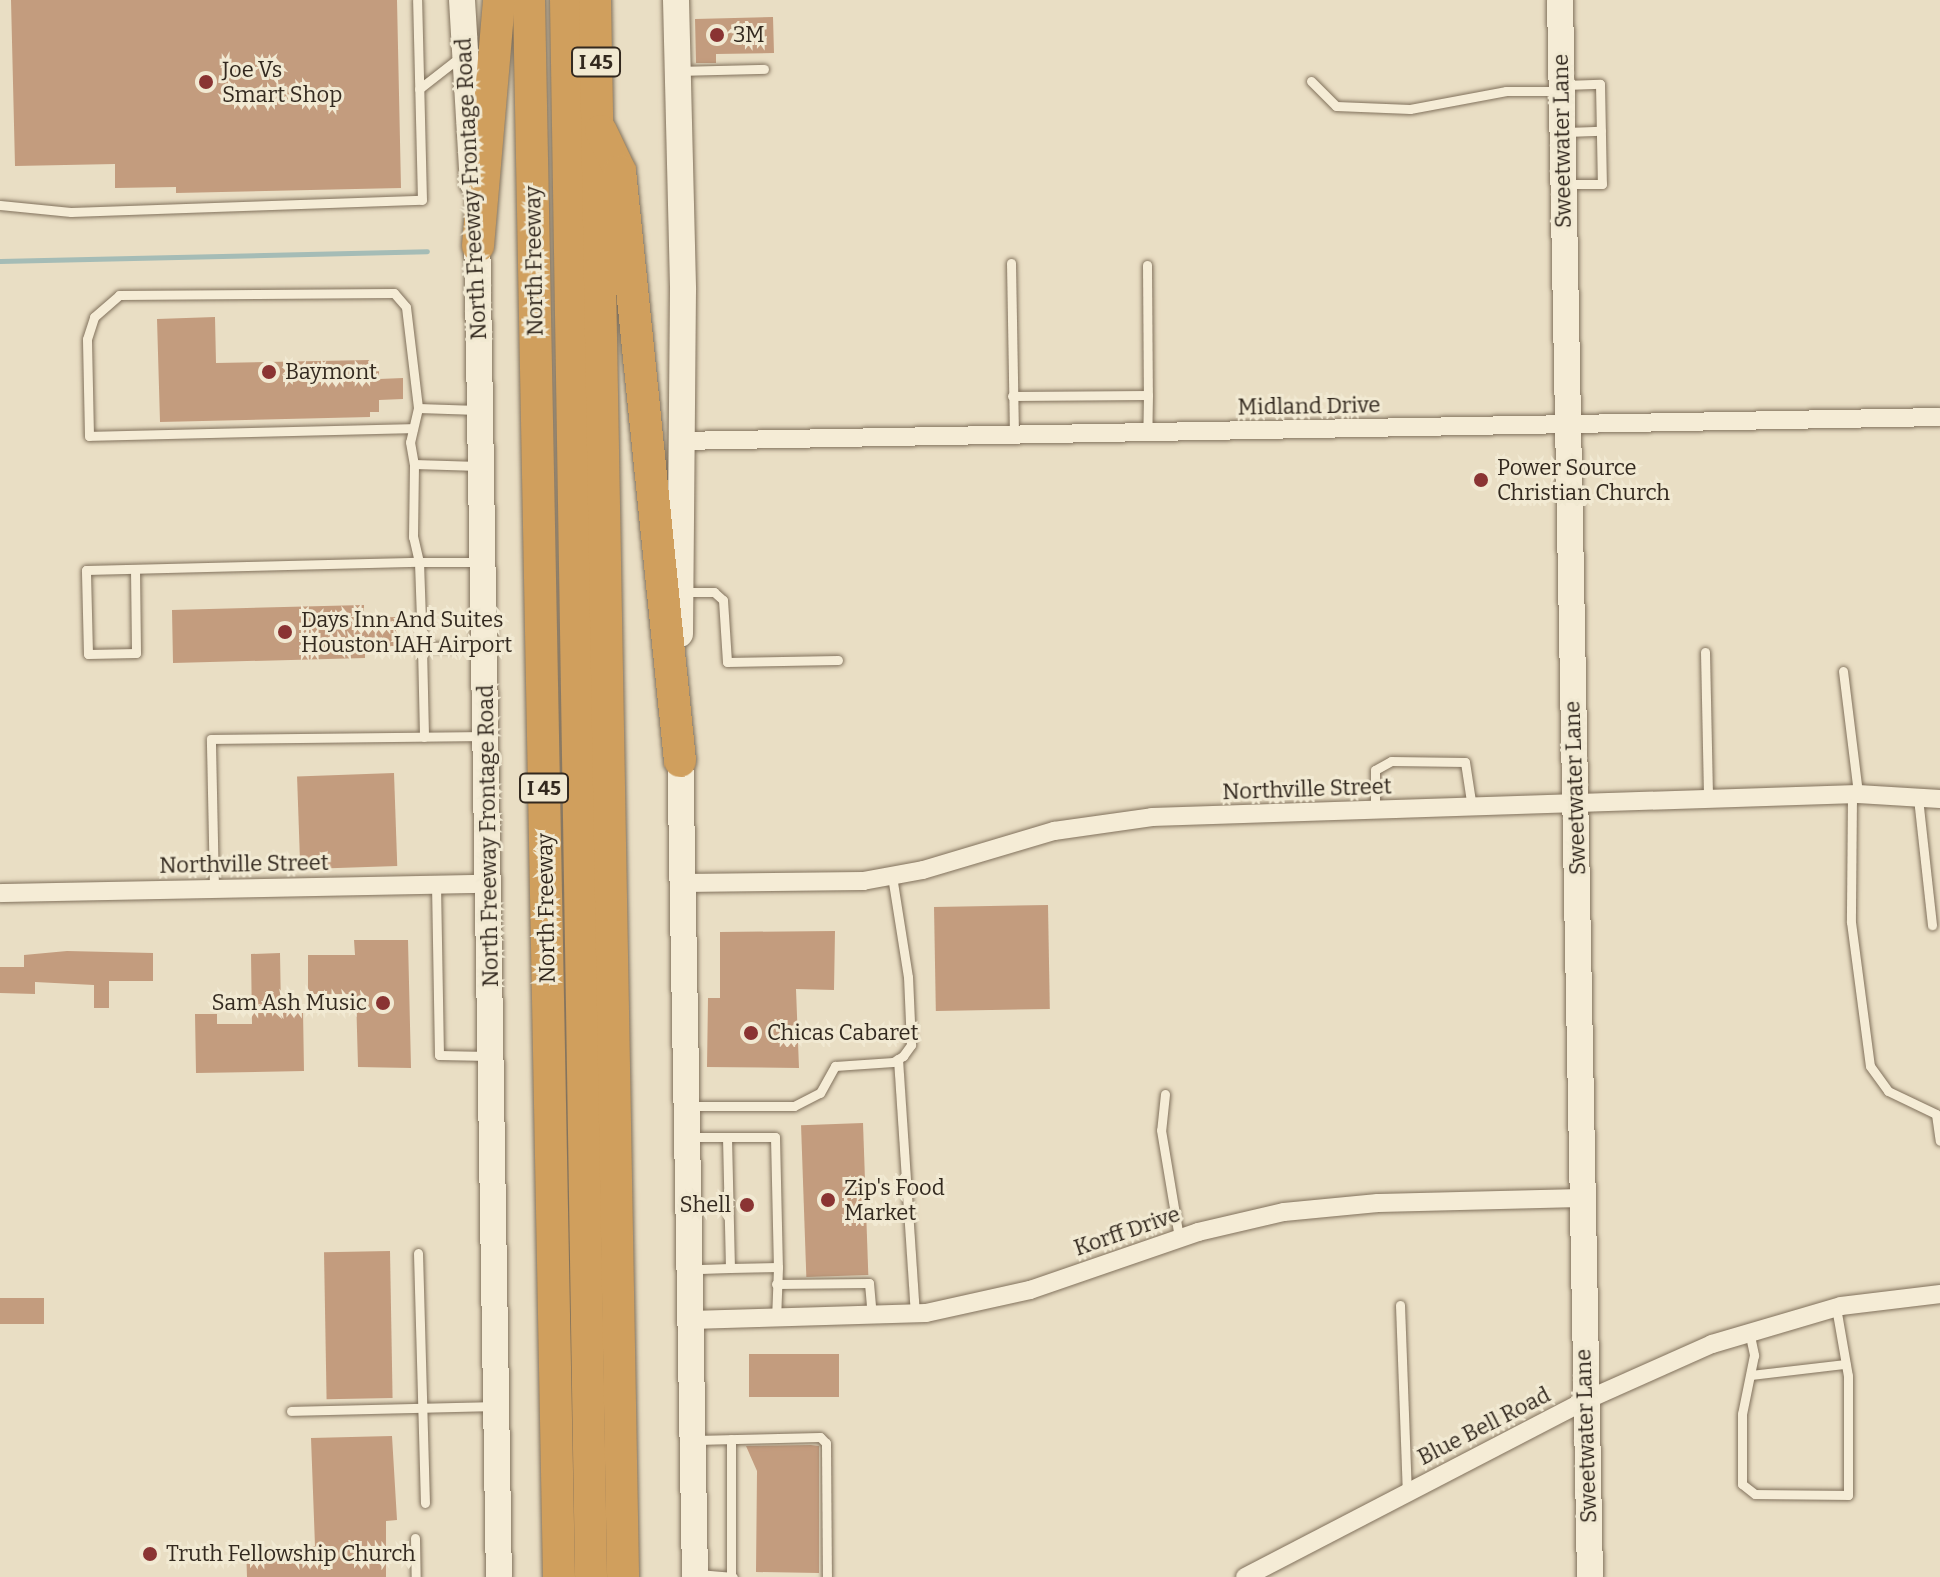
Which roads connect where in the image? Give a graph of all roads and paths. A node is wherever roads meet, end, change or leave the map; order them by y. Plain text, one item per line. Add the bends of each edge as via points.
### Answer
1 (417, 0) edge
2 (462, 0) edge
3 (499, 0) edge
4 (529, 0) edge
5 (566, 0) edge
6 (595, 0) edge
7 (676, 0) edge
8 (1560, 0) edge
9 (463, 54) junction
10 (764, 69) dead end
11 (677, 71) junction
12 (1311, 81) dead end
13 (1562, 88) junction
14 (419, 89) junction
15 (597, 124) junction
16 (1601, 131) junction
17 (1562, 132) junction
18 (1563, 184) junction
19 (0, 205) edge
20 (478, 246) junction
21 (1011, 263) dead end
22 (1147, 265) dead end
23 (1148, 395) junction
24 (1012, 396) junction
25 (418, 408) junction
26 (481, 410) junction
27 (1940, 417) edge
28 (1567, 424) junction
29 (413, 428) junction
30 (1147, 434) junction
31 (1014, 437) junction
32 (679, 441) junction
33 (414, 464) junction
34 (482, 466) junction
35 (419, 562) junction
36 (484, 562) junction
37 (135, 569) junction
38 (680, 593) junction
39 (485, 646) junction
40 (422, 647) junction
41 (1705, 652) dead end
42 (838, 660) dead end
43 (1843, 671) dead end
44 (487, 736) junction
45 (424, 737) junction
46 (680, 761) junction
47 (1855, 794) junction
48 (1918, 798) junction
49 (1940, 799) edge
50 (1708, 800) junction
51 (1577, 805) junction
52 (1472, 808) junction
53 (1375, 811) junction
54 (892, 876) junction
55 (683, 883) junction
56 (436, 884) junction
57 (489, 884) junction
58 (214, 888) junction
59 (0, 893) edge
60 (1932, 925) dead end
61 (492, 1056) junction
62 (898, 1059) junction
63 (1165, 1094) dead end
64 (687, 1106) junction
65 (688, 1137) junction
66 (727, 1137) junction
67 (1940, 1141) edge
68 (1582, 1198) junction
69 (1179, 1238) junction
70 (418, 1253) dead end
71 (778, 1267) junction
72 (730, 1268) junction
73 (690, 1269) junction
74 (776, 1284) junction
75 (1940, 1294) edge
76 (1400, 1305) dead end
77 (1836, 1307) junction
78 (915, 1314) junction
79 (872, 1318) junction
80 (691, 1320) junction
81 (776, 1320) junction
82 (1749, 1331) junction
83 (1845, 1364) junction
84 (1751, 1375) junction
85 (1584, 1401) junction
86 (497, 1406) junction
87 (424, 1408) junction
88 (291, 1411) dead end
89 (731, 1439) junction
90 (692, 1440) junction
91 (1407, 1493) junction
92 (425, 1503) dead end
93 (415, 1538) dead end
94 (695, 1576) edge
95 (732, 1576) edge
96 (416, 1577) edge
97 (499, 1577) edge
98 (559, 1577) edge
99 (591, 1577) edge
100 (623, 1577) edge
101 (827, 1577) edge
102 (1245, 1577) edge
103 (1590, 1577) edge

1 - 14 lane
2 - 9 main road, North Freeway Frontage Road
3 - 20 highway
4 - 98 highway, North Freeway / I 45
5 - 99 highway, North Freeway / I 45
6 - 15 highway, I 45
7 - 11 main road
8 - 13 main road, Sweetwater Lane
9 - 14 lane
9 - 20 main road, North Freeway Frontage Road
10 - 11 lane
11 - 32 main road via 683,290
12 - 13 lane via 1336,106 1410,109 1506,91
13 - 16 lane via 1600,84
13 - 17 main road, Sweetwater Lane
14 - 19 lane via 422,200 71,212
15 - 46 highway via 620,171
15 - 100 highway, I 45
16 - 17 lane
16 - 18 lane via 1602,184
17 - 18 main road, Sweetwater Lane
18 - 28 main road, Sweetwater Lane
20 - 26 main road, North Freeway Frontage Road
21 - 24 lane
22 - 23 lane
23 - 24 lane
23 - 30 lane
24 - 31 lane
25 - 26 lane
25 - 29 lane
25 - 29 lane via 406,307 394,293 119,295 94,317 87,339 89,436
26 - 34 main road, North Freeway Frontage Road
27 - 28 street, Midland Drive
28 - 30 street, Midland Drive
28 - 51 main road, Sweetwater Lane
29 - 33 lane
30 - 31 street, Midland Drive
31 - 32 street, Midland Drive
32 - 38 main road
33 - 34 lane
33 - 35 lane via 413,537
34 - 36 main road, North Freeway Frontage Road
35 - 36 lane
35 - 37 lane
35 - 40 lane
36 - 39 main road, North Freeway Frontage Road
37 - 37 lane via 86,570 88,654 136,653
38 - 42 lane via 714,592 723,600 727,662
38 - 46 main road
39 - 40 lane
39 - 44 main road, North Freeway Frontage Road
40 - 45 lane
41 - 50 lane
43 - 47 lane
44 - 45 lane
44 - 57 main road, North Freeway Frontage Road
45 - 58 lane via 211,739
46 - 55 main road
47 - 48 street, Northville Street
47 - 50 street, Northville Street
47 - 67 lane via 1851,922 1870,1066 1888,1091 1936,1114
48 - 49 street, Northville Street
48 - 60 lane
50 - 51 street, Northville Street
51 - 52 street, Northville Street
51 - 68 main road, Sweetwater Lane
52 - 53 street, Northville Street
52 - 53 lane via 1465,762 1391,761 1375,770
53 - 54 street, Northville Street via 1107,821
54 - 55 street, Northville Street via 823,883
54 - 62 lane via 905,935 911,1030 911,1045
55 - 64 main road
56 - 57 street, Northville Street
56 - 58 street, Northville Street
56 - 61 lane via 439,1055
57 - 61 main road, North Freeway Frontage Road
58 - 59 street, Northville Street
61 - 86 main road, North Freeway Frontage Road
62 - 64 lane via 835,1066 820,1093 794,1106
62 - 78 lane
63 - 69 lane via 1161,1130
64 - 65 main road
65 - 66 lane
65 - 73 main road
66 - 71 lane via 775,1137
66 - 72 lane
68 - 69 street, Korff Drive via 1378,1203 1284,1212
68 - 85 main road, Sweetwater Lane
69 - 78 street, Korff Drive via 1030,1290
70 - 87 lane
71 - 72 lane
71 - 74 lane
72 - 73 lane
73 - 80 main road
74 - 79 lane via 869,1283
74 - 81 lane
75 - 77 street, Blue Bell Road
76 - 91 lane
77 - 82 street, Blue Bell Road
77 - 83 lane
78 - 79 street, Korff Drive
79 - 81 street, Korff Drive
80 - 81 street, Korff Drive
80 - 90 main road
82 - 84 lane
82 - 85 street, Blue Bell Road
83 - 84 lane
83 - 84 lane via 1852,1476 1848,1495 1755,1494 1742,1484 1738,1462
85 - 91 street, Blue Bell Road
85 - 103 main road, Sweetwater Lane
86 - 87 lane
86 - 97 main road, North Freeway Frontage Road
87 - 88 lane
87 - 92 lane
89 - 90 lane
89 - 95 lane
89 - 101 lane via 820,1437 826,1443
90 - 94 main road
91 - 102 street, Blue Bell Road
93 - 96 lane
94 - 95 lane

